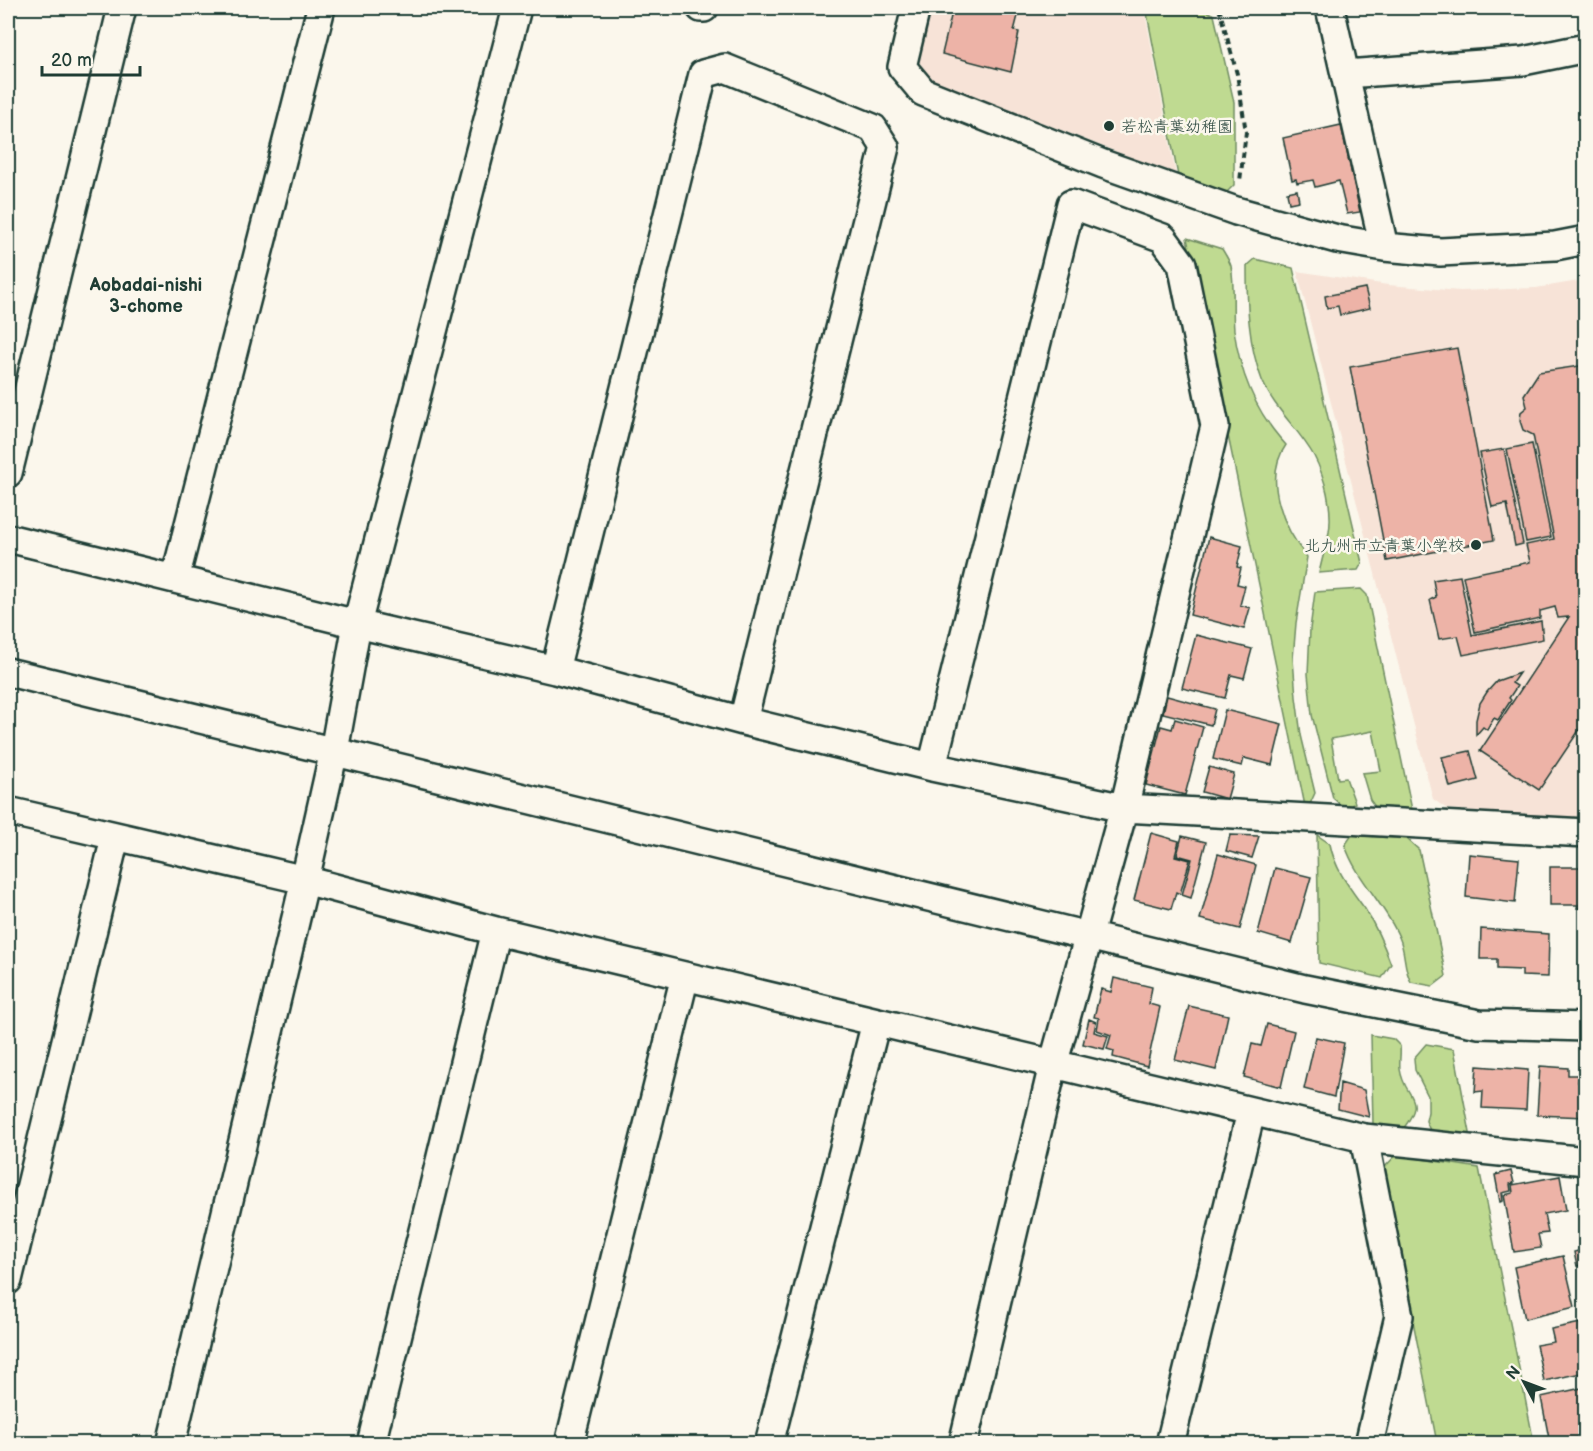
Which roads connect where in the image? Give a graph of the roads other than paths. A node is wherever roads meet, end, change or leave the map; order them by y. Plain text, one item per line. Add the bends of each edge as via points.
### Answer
1 (122, 8) edge
2 (321, 8) edge
3 (517, 8) edge
4 (916, 8) edge
5 (1330, 8) edge
6 (1586, 48) edge
7 (1346, 74) junction
8 (1586, 240) edge
9 (1384, 247) junction
10 (8, 473) edge
11 (8, 538) edge
12 (175, 579) junction
13 (357, 624) junction
14 (555, 670) junction
15 (8, 672) edge
16 (743, 721) junction
17 (334, 751) junction
18 (932, 767) junction
19 (1124, 808) junction
20 (8, 811) edge
21 (1586, 833) edge
22 (116, 838) junction
23 (305, 880) junction
24 (496, 931) junction
25 (1089, 935) junction
26 (685, 976) junction
27 (876, 1022) junction
28 (1586, 1026) edge
29 (1053, 1065) junction
30 (1251, 1112) junction
31 (1364, 1138) junction
32 (1586, 1161) edge
33 (8, 1280) edge
34 (171, 1443) edge
35 (371, 1443) edge
36 (569, 1443) edge
37 (769, 1443) edge
38 (963, 1443) edge
39 (1170, 1443) edge
40 (1369, 1443) edge

1 - 10 street
2 - 12 street
3 - 13 street
4 - 9 street via 902,67 923,92 1236,212 1337,239
5 - 7 street
6 - 7 street via 1523,61
7 - 9 street
8 - 9 street via 1555,246 1440,252
11 - 12 street
12 - 13 street
13 - 14 street
13 - 17 street
14 - 16 street
14 - 16 street via 703,74 725,68 873,128 885,147
15 - 17 street
16 - 18 street
17 - 23 street
17 - 25 street
18 - 19 street
18 - 19 street via 1071,204 1163,238 1182,264 1215,426
19 - 21 street
19 - 25 street
20 - 22 street
22 - 23 street
22 - 33 street
23 - 24 street
23 - 34 street
24 - 26 street
24 - 35 street
25 - 28 street via 1305,989 1479,1024
25 - 29 street
26 - 27 street
26 - 36 street
27 - 29 street
27 - 37 street
29 - 30 street
29 - 38 street
30 - 31 street
30 - 39 street
31 - 32 street
31 - 40 street via 1399,1316

